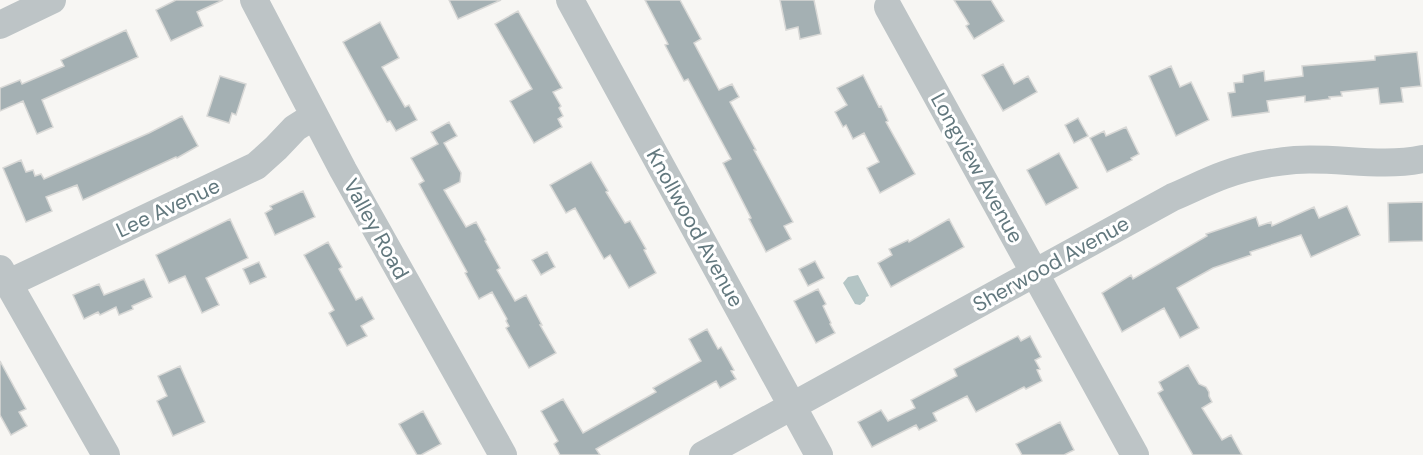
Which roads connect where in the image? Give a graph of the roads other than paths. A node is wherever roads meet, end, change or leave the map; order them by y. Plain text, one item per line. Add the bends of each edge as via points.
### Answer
1 (52, 0) edge
2 (254, 0) edge
3 (570, 0) edge
4 (888, 7) dead end
5 (0, 25) edge
6 (314, 116) junction
7 (1423, 159) edge
8 (1035, 273) junction
9 (5, 276) edge
10 (792, 406) junction
11 (106, 455) edge
12 (503, 455) edge
13 (703, 455) edge
14 (819, 455) edge
15 (1135, 455) edge

1 - 5 street
2 - 6 street, Valley Road
3 - 10 street, Knollwood Avenue
4 - 8 street, Longview Avenue
6 - 9 street, Lee Avenue via 256,166
6 - 12 street, Valley Road
7 - 8 street, Sherwood Avenue via 1376,163 1296,160 1224,175 1173,197
8 - 10 street, Sherwood Avenue
8 - 15 street, Longview Avenue
9 - 11 street
10 - 13 street, Sherwood Avenue
10 - 14 street, Knollwood Avenue

